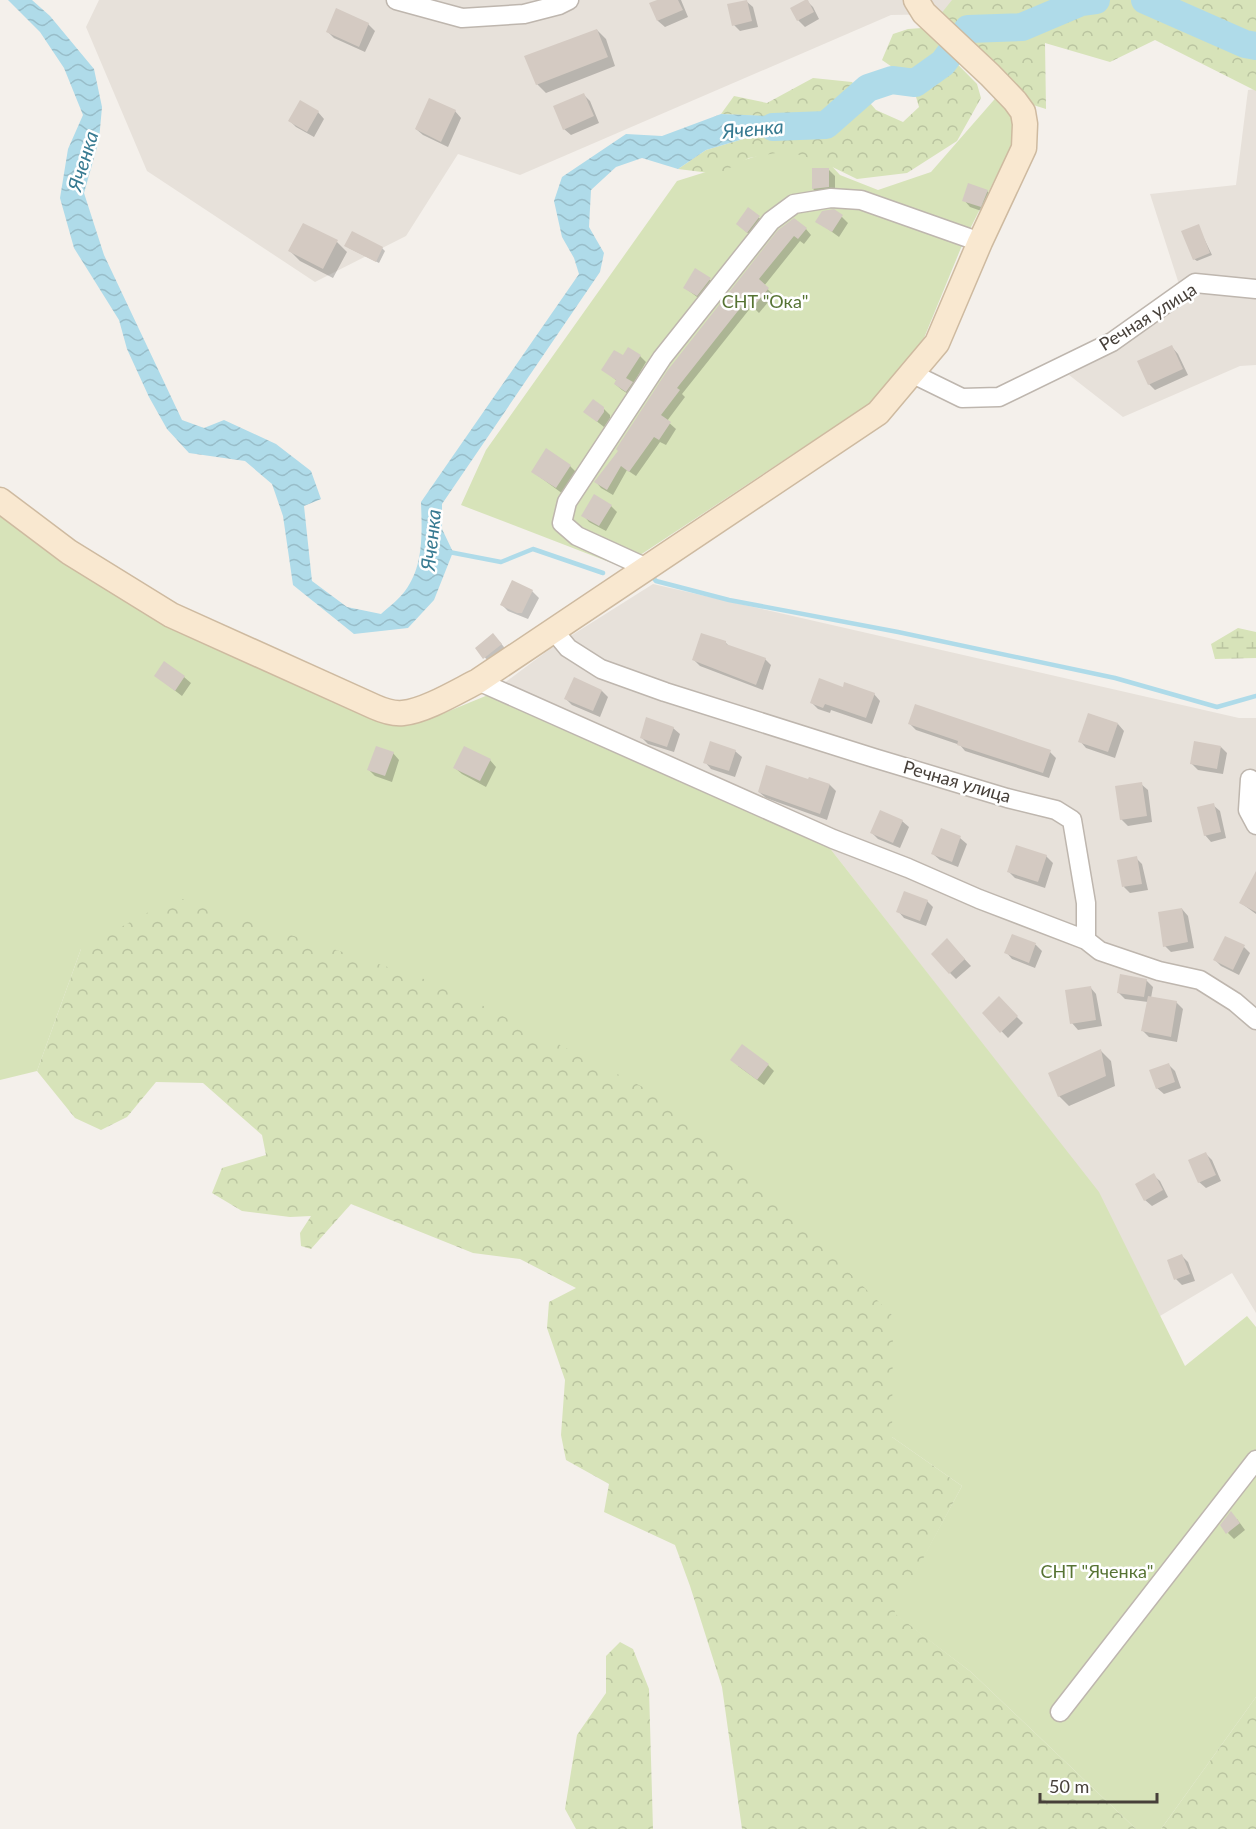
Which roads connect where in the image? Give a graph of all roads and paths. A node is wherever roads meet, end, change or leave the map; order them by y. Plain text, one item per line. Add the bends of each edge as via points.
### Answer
1 (396, 0) edge
2 (569, 0) edge
3 (920, 7) edge
4 (980, 242) junction
5 (1256, 289) edge
6 (911, 373) junction
7 (0, 500) edge
8 (647, 568) junction
9 (554, 631) junction
10 (478, 681) junction
11 (1250, 780) dead end
12 (1256, 825) edge
13 (1086, 940) junction
14 (1256, 1020) edge
15 (1256, 1460) edge
16 (1060, 1712) dead end

1 - 2 street via 462,18 524,14
3 - 4 street via 1023,112 1024,148
4 - 6 street via 937,343
4 - 8 street via 861,200 831,198 794,204 771,220 662,358 567,502 562,523 577,536
5 - 6 street, Речная улица via 1196,283 1112,342 999,397 962,398
6 - 8 street via 878,412
7 - 10 street via 69,552 171,615 375,708 404,713 437,702
8 - 9 street
9 - 10 street
9 - 13 street, Речная улица via 568,648 601,669 654,688 873,758 1056,810 1072,820 1086,903
10 - 13 street via 833,839
11 - 12 street via 1248,810
13 - 14 street via 1100,951 1200,980
15 - 16 street

